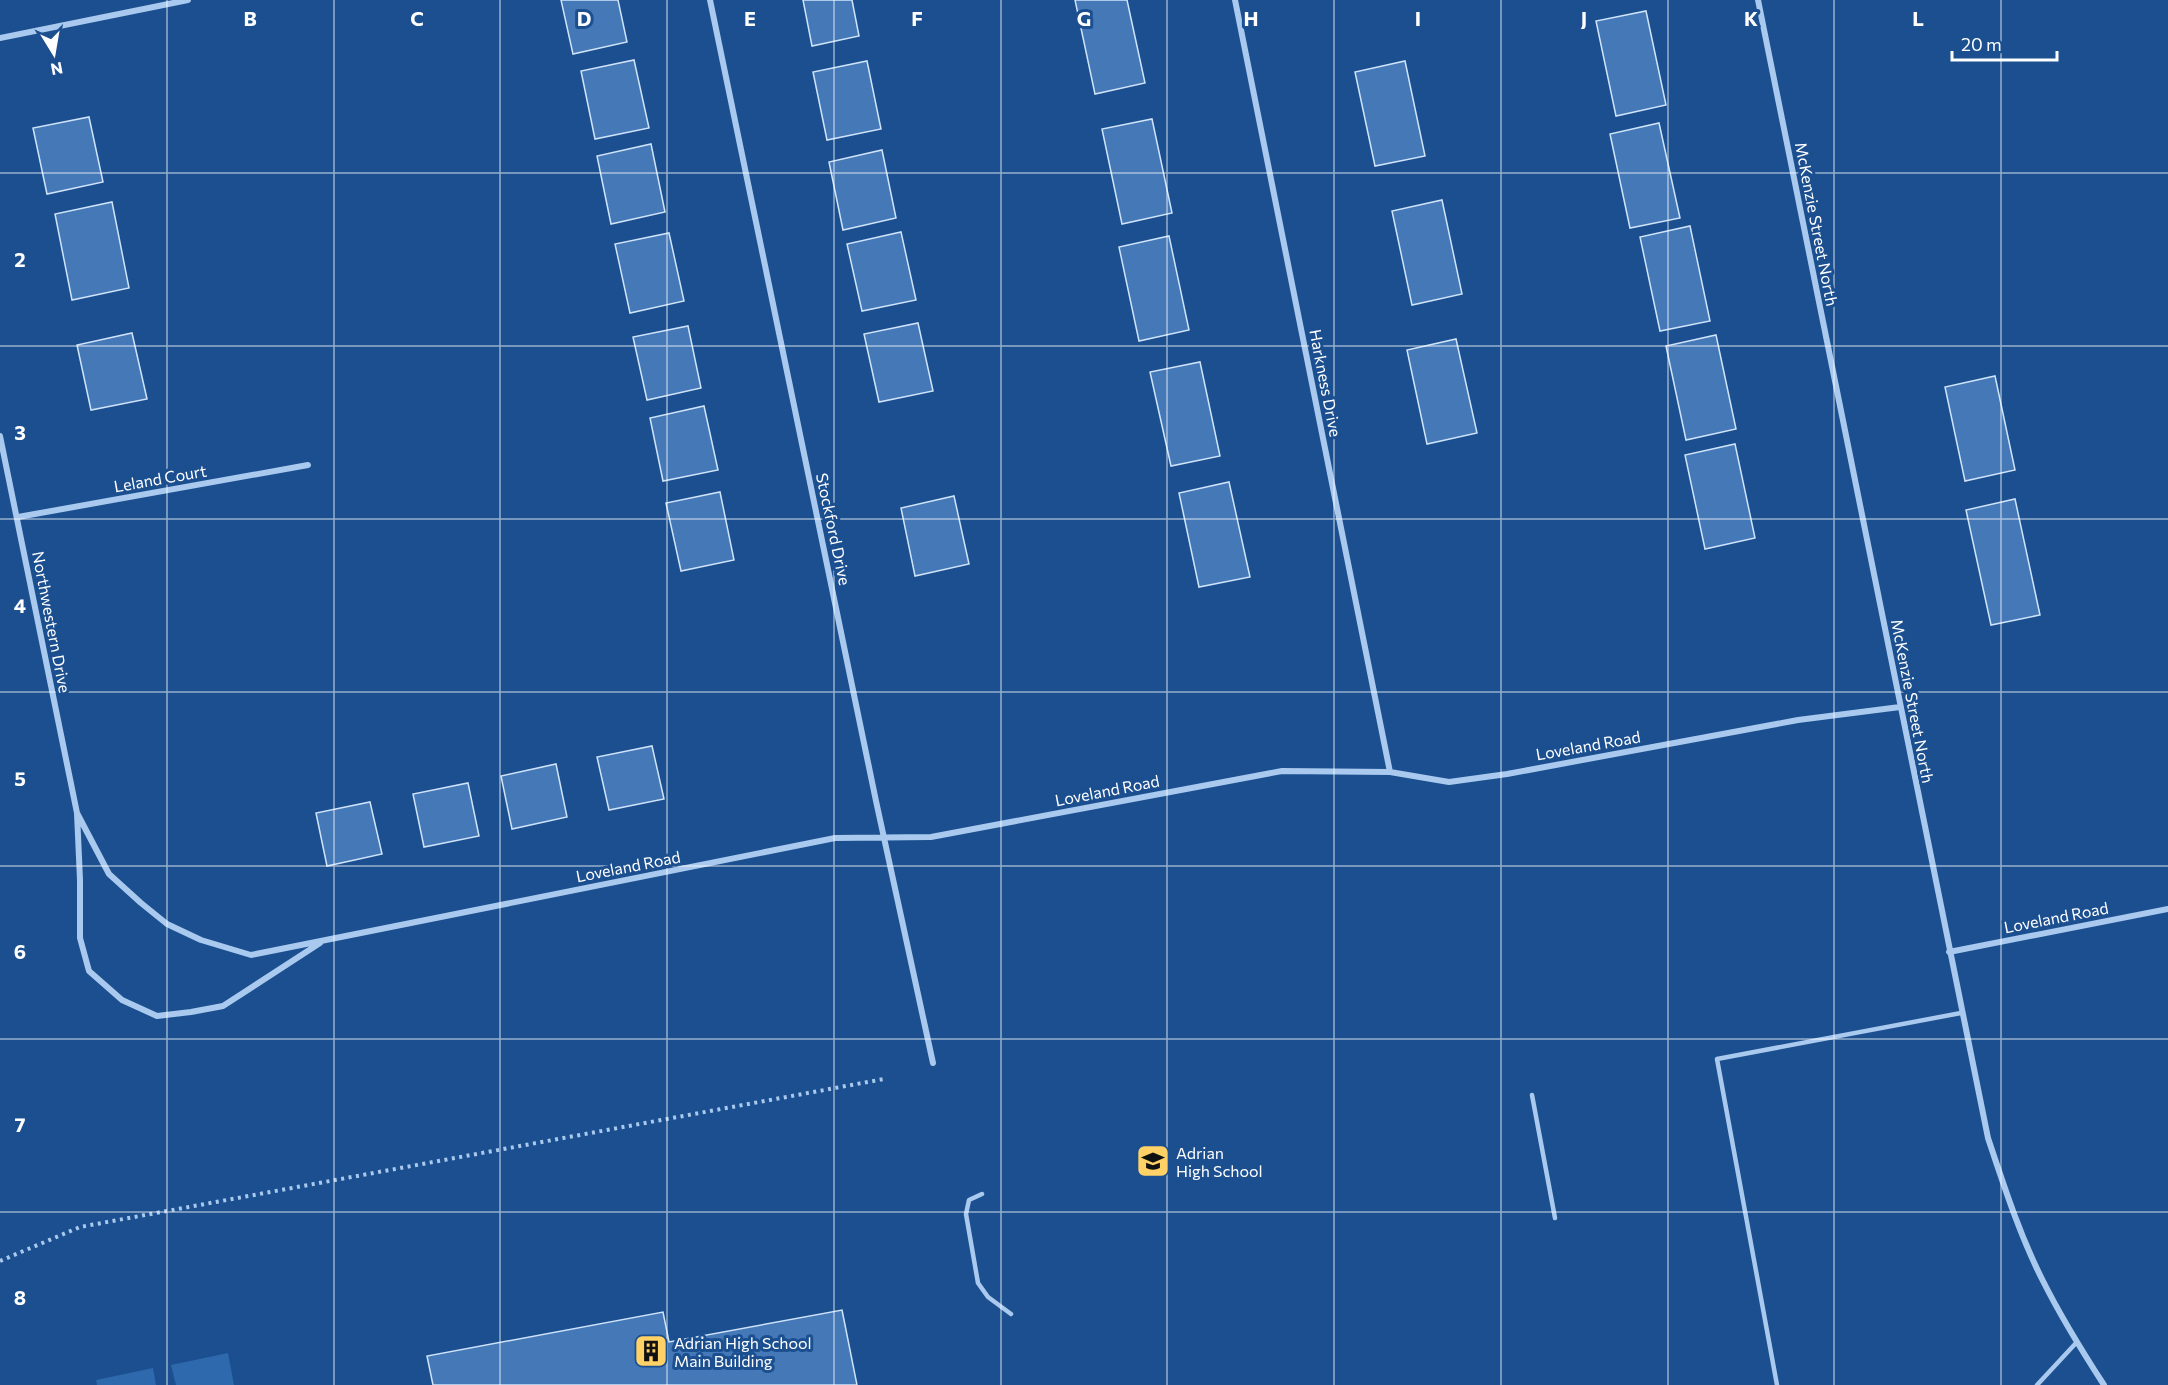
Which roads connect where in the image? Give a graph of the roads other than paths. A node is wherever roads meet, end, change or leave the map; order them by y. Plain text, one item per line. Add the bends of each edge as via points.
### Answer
1 (188, 0) edge
2 (710, 0) edge
3 (1235, 0) edge
4 (1758, 0) edge
5 (0, 38) edge
6 (0, 436) edge
7 (308, 465) dead end
8 (18, 517) junction
9 (1900, 707) junction
10 (1390, 772) junction
11 (77, 813) junction
12 (884, 838) junction
13 (2168, 909) edge
14 (323, 941) junction
15 (1949, 952) junction
16 (1962, 1013) junction
17 (933, 1063) dead end
18 (1533, 1095) dead end
19 (982, 1194) dead end
20 (1555, 1218) dead end
21 (1011, 1314) dead end
22 (2076, 1343) junction
23 (1777, 1385) edge
24 (2037, 1385) edge
25 (2103, 1385) edge

1 - 5 street
2 - 12 street, Stockford Drive
3 - 10 street, Harkness Drive
4 - 9 street, McKenzie Street North
6 - 8 street, Northwestern Drive
7 - 8 street, Leland Court
8 - 11 street, Northwestern Drive
9 - 10 street, Loveland Road via 1798,720 1449,782
9 - 15 street, McKenzie Street North
10 - 12 street, Loveland Road via 1282,771 931,837
11 - 14 street, Northwestern Drive via 109,874 167,924 252,955
11 - 14 street, Northwestern Drive via 80,938 89,971 122,1000 157,1016 223,1006
12 - 14 street, Loveland Road via 835,838
12 - 17 street, Stockford Drive
13 - 15 street, Loveland Road
15 - 16 street, McKenzie Street North
16 - 22 street, McKenzie Street North via 1988,1138 2009,1202 2042,1279
16 - 23 lane via 1717,1059
18 - 20 lane
19 - 21 lane via 969,1200 966,1214 978,1283 988,1297
22 - 24 lane
22 - 25 street, McKenzie Street North

